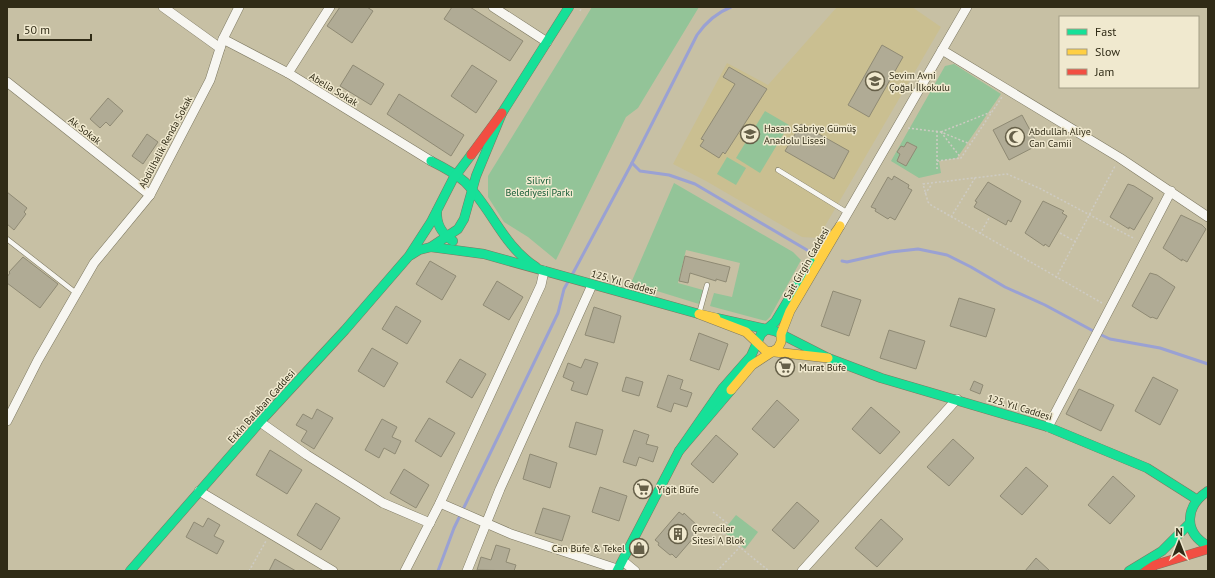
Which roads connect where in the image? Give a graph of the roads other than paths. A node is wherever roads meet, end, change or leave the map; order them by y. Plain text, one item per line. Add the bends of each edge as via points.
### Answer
1 (163, 7) edge
2 (239, 7) edge
3 (330, 7) edge
4 (492, 7) edge
5 (569, 7) edge
6 (967, 7) edge
7 (223, 39) junction
8 (547, 42) junction
9 (220, 48) junction
10 (942, 50) junction
11 (288, 73) junction
12 (7, 82) edge
13 (502, 114) junction
14 (431, 161) junction
15 (482, 161) junction
16 (778, 170) dead end
17 (456, 175) junction
18 (448, 190) junction
19 (473, 190) junction
20 (1171, 191) junction
21 (150, 195) junction
22 (479, 198) junction
23 (438, 210) junction
24 (848, 213) junction
25 (1208, 217) edge
26 (840, 226) junction
27 (446, 238) junction
28 (7, 239) edge
29 (431, 247) junction
30 (484, 254) junction
31 (409, 256) junction
32 (544, 271) junction
33 (592, 284) junction
34 (707, 285) dead end
35 (76, 293) junction
36 (699, 314) junction
37 (766, 328) junction
38 (781, 334) junction
39 (756, 343) junction
40 (771, 352) junction
41 (828, 358) junction
42 (957, 399) junction
43 (7, 420) edge
44 (260, 422) junction
45 (1048, 427) junction
46 (679, 451) junction
47 (199, 491) junction
48 (1208, 491) edge
49 (1196, 499) junction
50 (440, 503) junction
51 (430, 523) junction
52 (485, 523) junction
53 (1189, 524) junction
54 (1208, 547) edge
55 (623, 561) junction
56 (617, 570) edge
57 (130, 571) edge
58 (333, 571) edge
59 (405, 571) edge
60 (467, 571) edge
61 (635, 571) edge
62 (802, 571) edge
63 (1129, 571) edge
64 (1146, 571) edge

1 - 9 street
2 - 7 street, Abdülhalik Renda Sokak
3 - 11 street
4 - 8 street
5 - 8 street, Erkin Balaban Caddesi
6 - 10 street
7 - 9 street, Abdülhalik Renda Sokak
7 - 11 street, Abelia Sokak
8 - 13 street, Erkin Balaban Caddesi
9 - 21 street, Abdülhalik Renda Sokak via 210,80
10 - 20 street
10 - 24 street
11 - 14 street, Abelia Sokak
12 - 21 street, Ak Sokak
13 - 15 street, Erkin Balaban Caddesi
13 - 17 street, Erkin Balaban Caddesi
14 - 17 street
14 - 18 street via 450,181
15 - 19 street, Erkin Balaban Caddesi
15 - 22 street
16 - 24 lane
17 - 18 street, Erkin Balaban Caddesi
17 - 19 street
18 - 23 street, Erkin Balaban Caddesi
19 - 22 street
19 - 27 street, Erkin Balaban Caddesi via 464,219 458,229
20 - 25 street
20 - 45 street
21 - 35 street, Abdülhalik Renda Sokak via 94,263
22 - 32 street via 503,235 532,265
23 - 27 street via 437,223
23 - 31 street, Erkin Balaban Caddesi
24 - 26 street
26 - 37 street, Sait Girgin Caddesi via 799,282 775,322
26 - 38 street, Sait Girgin Caddesi via 790,311
27 - 29 street, Erkin Balaban Caddesi
27 - 30 street
28 - 35 lane
29 - 30 street
29 - 31 street, Erkin Balaban Caddesi
30 - 32 street, 125. Yıl Caddesi
31 - 44 street, Erkin Balaban Caddesi
32 - 33 street, 125. Yıl Caddesi
32 - 50 street via 541,285
33 - 36 street, 125. Yıl Caddesi
33 - 52 street
34 - 36 lane
35 - 43 street, Abdülhalik Renda Sokak
36 - 37 street, 125. Yıl Caddesi
36 - 39 street, 125. Yıl Caddesi via 746,332
37 - 38 street, 125. Yıl Caddesi
37 - 39 street, Sait Girgin Caddesi
38 - 40 street, Sait Girgin Caddesi via 778,348
38 - 41 street, 125. Yıl Caddesi
39 - 40 street, 125. Yıl Caddesi
39 - 46 street, Sait Girgin Caddesi via 751,356 722,389
40 - 41 street, 125. Yıl Caddesi
40 - 46 street, Sait Girgin Caddesi via 752,365
41 - 42 street, 125. Yıl Caddesi via 881,378
42 - 45 street, 125. Yıl Caddesi
42 - 62 street
44 - 47 street, Erkin Balaban Caddesi
44 - 51 street via 384,503
45 - 49 street, 125. Yıl Caddesi via 1147,468
46 - 55 street, Sait Girgin Caddesi
47 - 57 street, Erkin Balaban Caddesi
47 - 58 street
48 - 49 street
49 - 53 street
50 - 51 street
50 - 52 street
51 - 59 street
52 - 56 street
52 - 60 street
53 - 54 street via 1197,539
53 - 63 street via 1162,551
54 - 64 street via 1155,565
55 - 56 street, Sait Girgin Caddesi
55 - 61 street

